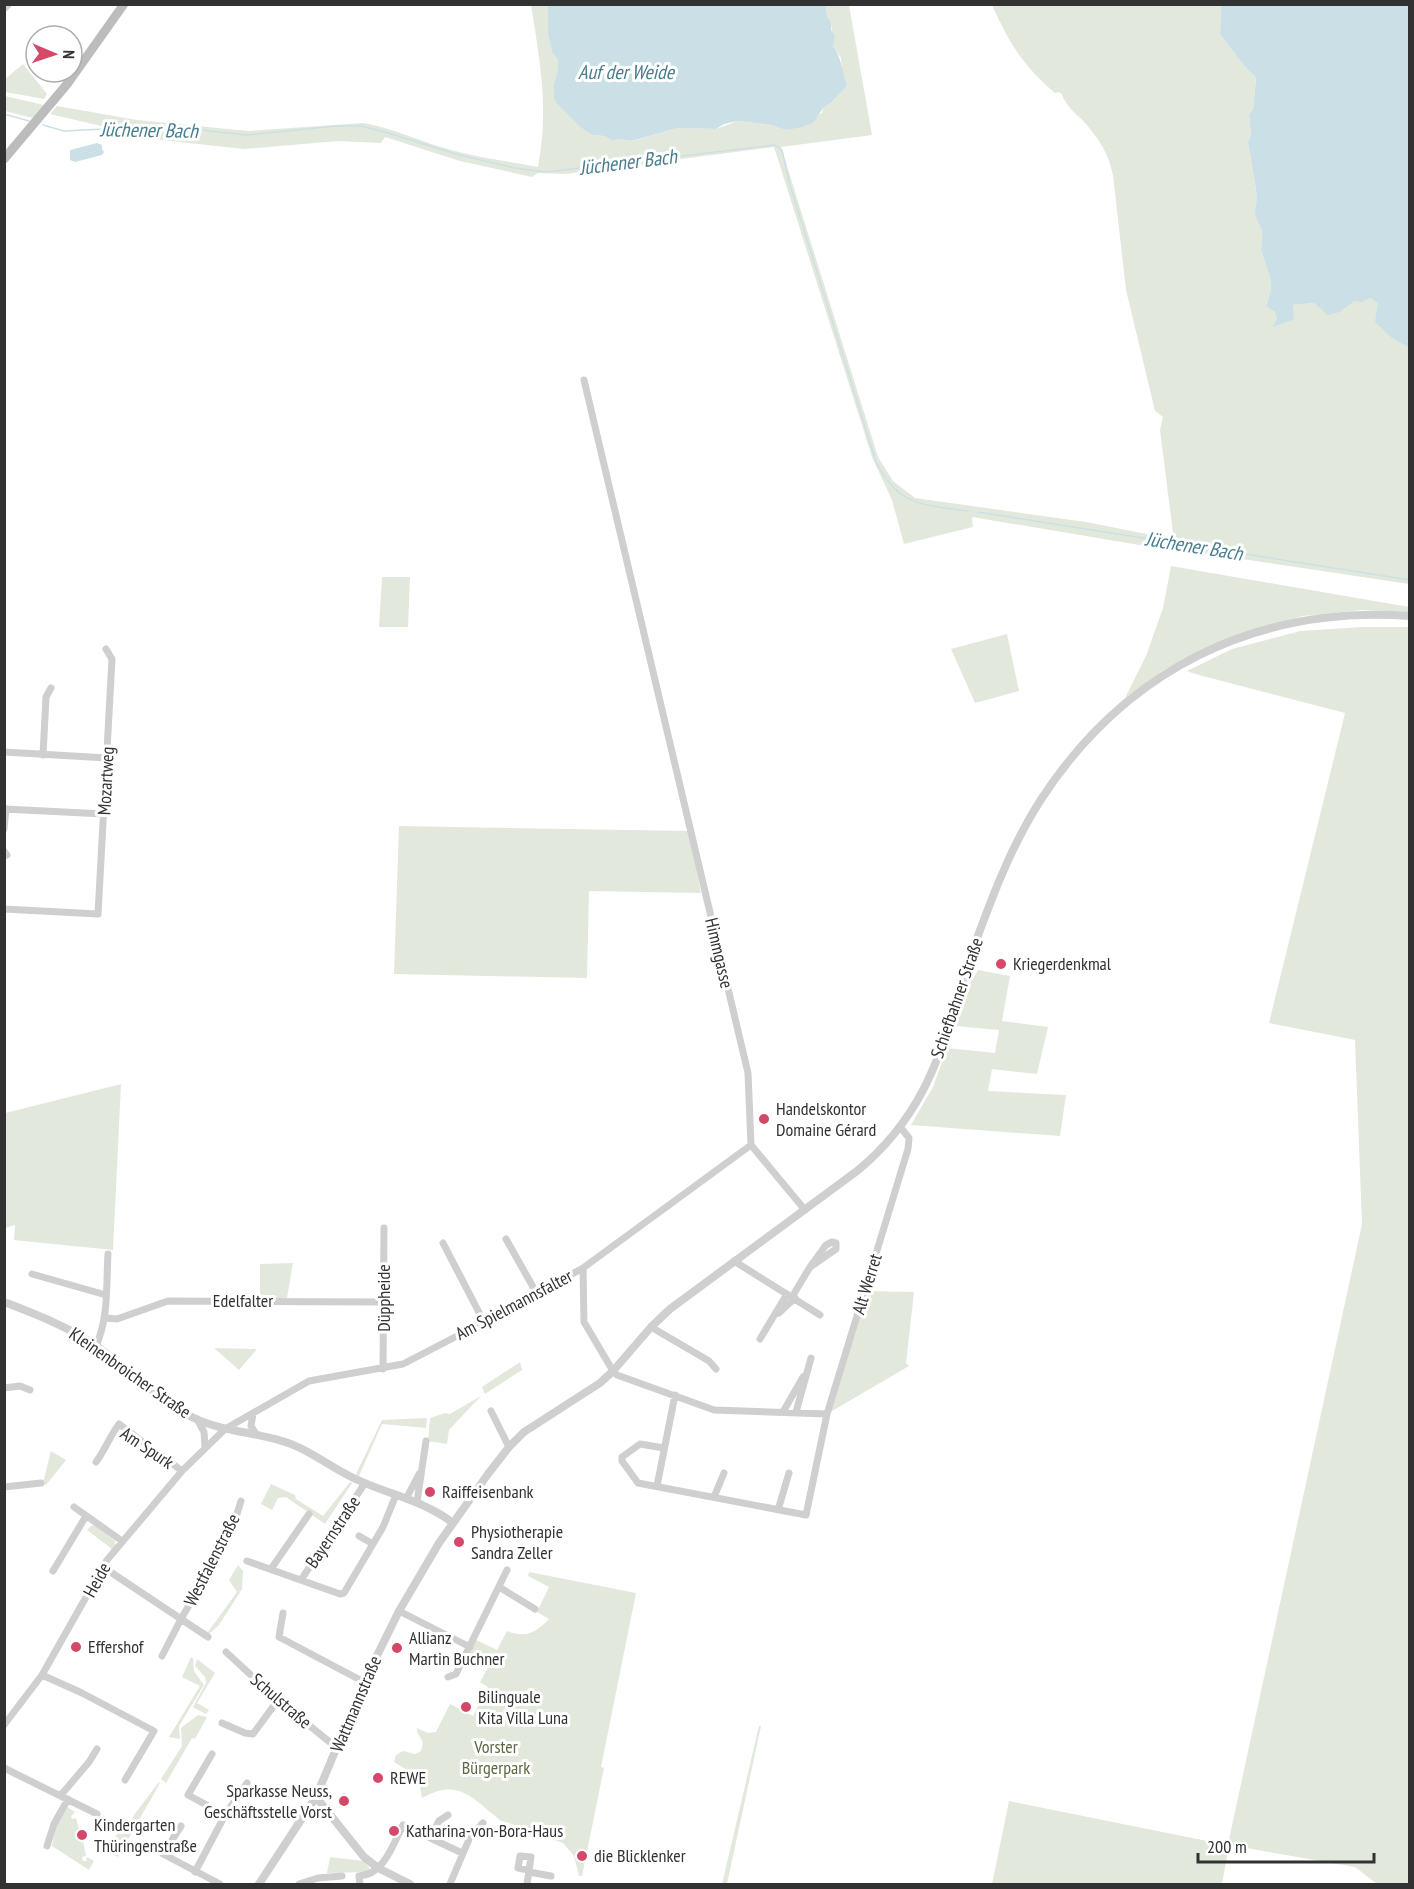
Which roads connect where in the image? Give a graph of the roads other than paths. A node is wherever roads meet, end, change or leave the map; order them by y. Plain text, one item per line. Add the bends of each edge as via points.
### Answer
1 (9, 4) edge
2 (124, 4) edge
3 (4, 9) edge
4 (4, 159) edge
5 (584, 380) dead end
6 (1410, 616) edge
7 (106, 649) dead end
8 (51, 688) dead end
9 (4, 752) edge
10 (44, 755) junction
11 (107, 758) junction
12 (5, 809) edge
13 (104, 814) junction
14 (4, 829) edge
15 (4, 909) edge
16 (901, 1128) junction
17 (752, 1145) junction
18 (804, 1210) junction
19 (384, 1228) dead end
20 (506, 1239) dead end
21 (443, 1243) dead end
22 (108, 1254) dead end
23 (734, 1261) junction
24 (810, 1267) dead end
25 (583, 1268) junction
26 (32, 1274) dead end
27 (537, 1294) junction
28 (106, 1295) junction
29 (791, 1296) junction
30 (4, 1302) edge
31 (384, 1302) junction
32 (820, 1316) dead end
33 (105, 1318) junction
34 (484, 1322) junction
35 (651, 1327) junction
36 (759, 1339) dead end
37 (96, 1346) junction
38 (811, 1359) dead end
39 (808, 1368) junction
40 (383, 1369) junction
41 (716, 1369) dead end
42 (613, 1371) junction
43 (4, 1388) edge
44 (30, 1390) dead end
45 (675, 1395) junction
46 (491, 1412) dead end
47 (783, 1412) junction
48 (796, 1412) junction
49 (827, 1413) junction
50 (253, 1414) junction
51 (197, 1419) junction
52 (225, 1429) junction
53 (256, 1434) junction
54 (426, 1441) dead end
55 (508, 1446) junction
56 (205, 1447) junction
57 (664, 1448) junction
58 (96, 1462) dead end
59 (422, 1469) junction
60 (182, 1471) junction
61 (724, 1473) dead end
62 (789, 1473) dead end
63 (41, 1483) dead end
64 (365, 1483) junction
65 (657, 1486) junction
66 (4, 1487) edge
67 (396, 1495) junction
68 (714, 1497) junction
69 (406, 1499) junction
70 (241, 1501) dead end
71 (417, 1502) junction
72 (74, 1507) dead end
73 (778, 1510) junction
74 (309, 1514) dead end
75 (86, 1516) junction
76 (453, 1523) junction
77 (359, 1536) dead end
78 (122, 1541) junction
79 (373, 1544) junction
80 (247, 1561) dead end
81 (103, 1567) junction
82 (272, 1569) junction
83 (507, 1570) dead end
84 (53, 1571) dead end
85 (301, 1580) junction
86 (500, 1587) junction
87 (535, 1609) dead end
88 (399, 1611) junction
89 (283, 1613) dead end
90 (181, 1619) junction
91 (208, 1637) dead end
92 (470, 1647) junction
93 (226, 1652) dead end
94 (162, 1656) dead end
95 (42, 1675) junction
96 (447, 1677) dead end
97 (364, 1682) junction
98 (278, 1700) junction
99 (222, 1723) dead end
100 (4, 1725) edge
101 (337, 1748) junction
102 (97, 1749) dead end
103 (212, 1754) dead end
104 (4, 1768) edge
105 (125, 1780) dead end
106 (247, 1783) dead end
107 (64, 1797) junction
108 (316, 1797) junction
109 (97, 1814) dead end
110 (225, 1815) junction
111 (448, 1815) dead end
112 (483, 1823) dead end
113 (181, 1827) dead end
114 (430, 1838) junction
115 (47, 1846) dead end
116 (462, 1853) junction
117 (378, 1868) junction
118 (195, 1872) junction
119 (342, 1876) dead end
120 (551, 1876) dead end
121 (220, 1884) edge
122 (260, 1884) edge
123 (299, 1884) edge
124 (360, 1884) edge
125 (410, 1884) edge
126 (450, 1884) edge
127 (527, 1884) edge

1 - 3 street
2 - 4 main road via 68,83
5 - 17 street, Himmgasse via 749,1079
6 - 16 street, Schiefbahner Straße via 1328,617 1236,638 1155,681 1125,702 1089,737 1040,802 1011,854 929,1077
7 - 11 street, Mozartweg via 112,659
8 - 10 street via 46,697
9 - 10 street
10 - 11 street
11 - 13 street, Mozartweg
12 - 13 street
12 - 14 street
13 - 15 street, Mozartweg via 98,914
16 - 18 street, Schiefbahner Straße via 871,1160
16 - 49 street, Alt Werret via 909,1138 908,1149
17 - 18 street
17 - 25 street, Am Spielmannsfalter
18 - 23 street, Schiefbahner Straße
19 - 31 street, Düppheide
20 - 27 street
21 - 34 street
22 - 28 street
23 - 29 street
23 - 35 street, Schiefbahner Straße
24 - 29 street
25 - 27 street, Am Spielmannsfalter
25 - 42 street via 584,1322
26 - 28 street
27 - 34 street, Am Spielmannsfalter
28 - 33 street
29 - 32 street
29 - 36 street
30 - 37 street, Kleinenbroicher Straße via 61,1325
31 - 33 street, Edelfalter via 168,1301 117,1319
31 - 40 street, Düppheide
33 - 37 street
34 - 40 street, Am Spielmannsfalter via 419,1357
35 - 41 street via 710,1361
35 - 42 street, Schiefbahner Straße
37 - 51 street, Kleinenbroicher Straße via 173,1406
38 - 39 street
39 - 47 street
39 - 48 street
40 - 50 street, Am Spielmannsfalter via 314,1380
42 - 45 street
42 - 55 street, Schiefbahner Straße
43 - 44 street via 20,1386
45 - 47 street via 718,1411
45 - 57 street
46 - 55 street
47 - 48 street
48 - 49 street
49 - 73 street, Alt Werret via 806,1515
50 - 52 street, Am Spielmannsfalter
50 - 53 street via 251,1426
51 - 52 street, Kleinenbroicher Straße
51 - 56 street via 204,1432
52 - 53 street, Kleinenbroicher Straße
52 - 56 street, Heide
53 - 64 street, Kleinenbroicher Straße via 297,1446
54 - 59 street
55 - 76 street, Schiefbahner Straße
56 - 60 street, Heide
57 - 65 street
57 - 65 street via 640,1444 622,1458 638,1483
58 - 60 street, Am Spurk via 119,1424
59 - 69 street
59 - 71 street
60 - 78 street, Heide
61 - 68 street
62 - 73 street
63 - 66 street
64 - 67 street, Kleinenbroicher Straße
64 - 85 street, Bayernstraße
65 - 68 street
67 - 69 street, Kleinenbroicher Straße
67 - 79 street
68 - 73 street
69 - 71 street, Kleinenbroicher Straße
70 - 90 street, Westfalenstraße via 219,1554
71 - 76 street, Kleinenbroicher Straße
72 - 75 street
74 - 82 street
75 - 78 street
75 - 84 street
76 - 88 street, Wattmannstraße
77 - 79 street
78 - 81 street, Heide
79 - 85 street via 344,1593
80 - 82 street
81 - 90 street, Westfalenstraße
81 - 95 street, Heide
82 - 85 street
83 - 86 street
86 - 87 street
86 - 92 street
88 - 92 street
88 - 97 street, Wattmannstraße
89 - 97 street via 279,1637
90 - 91 street, Westfalenstraße
90 - 94 street, Westfalenstraße
92 - 96 street via 456,1674
93 - 98 street, Schulstraße
95 - 100 street, Heide
95 - 105 street via 154,1731
97 - 101 street, Wattmannstraße
98 - 99 street via 253,1734
98 - 101 street, Schulstraße
101 - 108 street, Wattmannstraße
102 - 107 street
103 - 110 street via 188,1795
104 - 107 street
106 - 110 street
107 - 109 street
107 - 115 street
108 - 117 street via 364,1857
108 - 122 street, Wattmannstraße
110 - 118 street
111 - 114 street via 439,1821
112 - 116 street via 473,1832
113 - 118 street via 163,1854
114 - 116 street
114 - 117 street via 403,1825
116 - 126 street
117 - 124 street via 370,1875 359,1876
117 - 125 street
118 - 121 street
119 - 123 street
120 - 127 street via 529,1871

